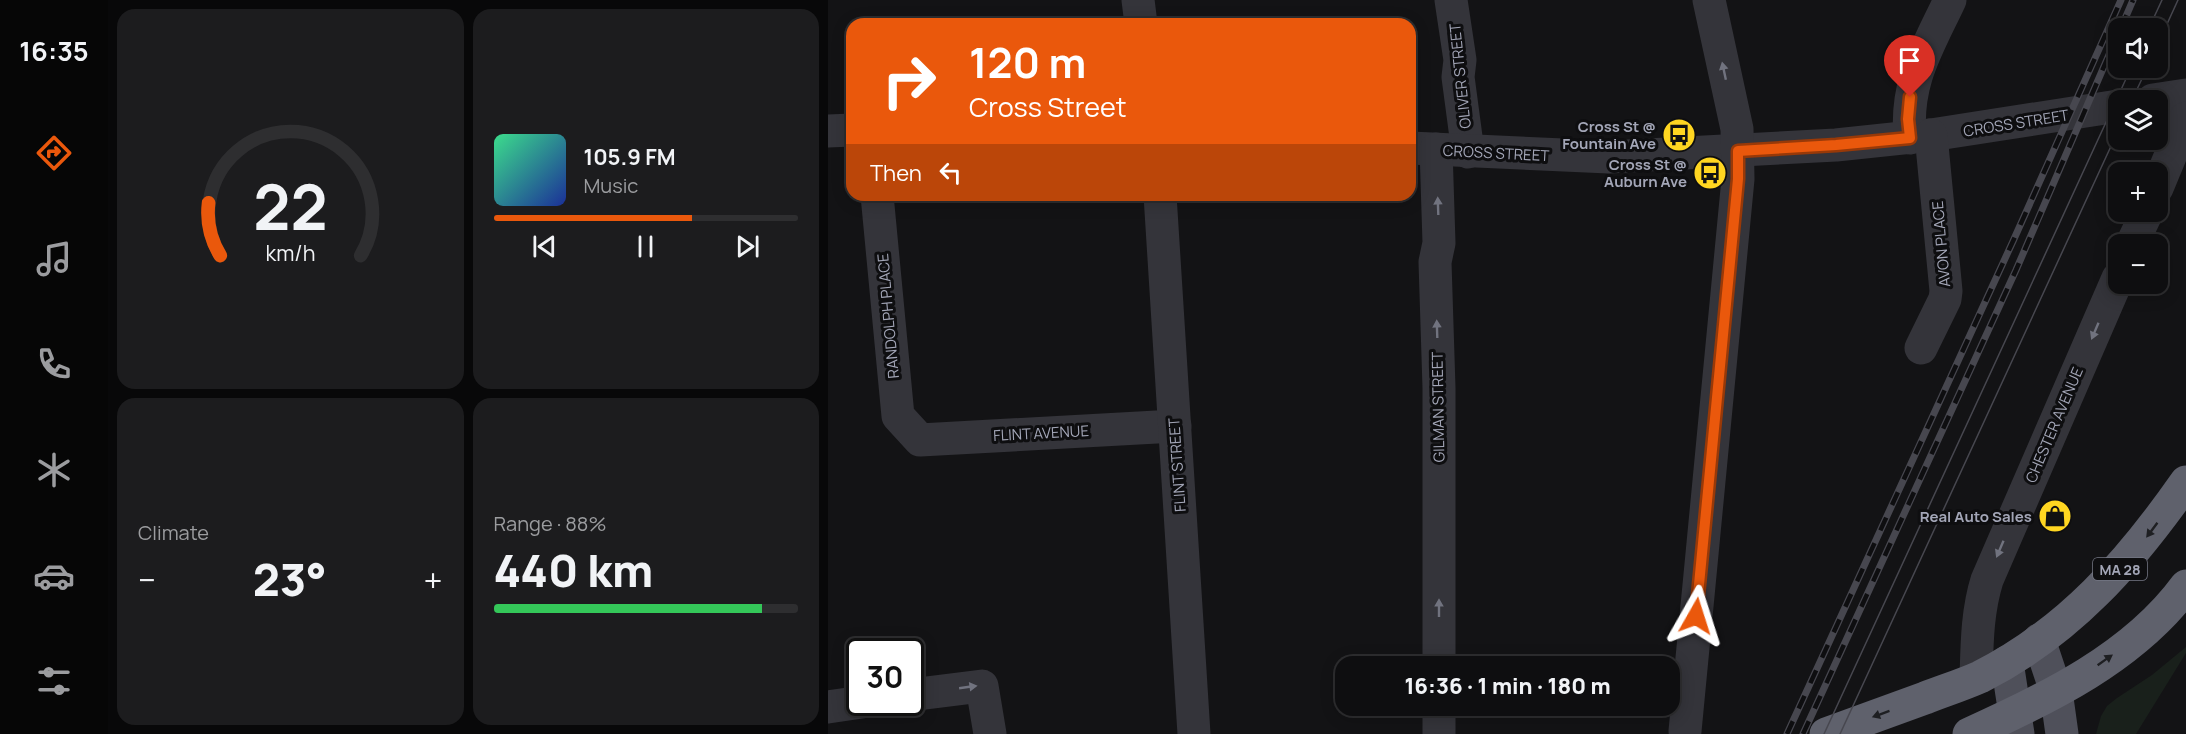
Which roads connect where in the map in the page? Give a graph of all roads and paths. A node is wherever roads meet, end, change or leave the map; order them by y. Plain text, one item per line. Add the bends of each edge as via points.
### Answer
1 (1138, 0) edge
2 (1451, 0) edge
3 (1709, 0) edge
4 (1950, 0) edge
5 (1140, 18) edge
6 (2177, 102) edge
7 (2108, 108) edge
8 (846, 130) edge
9 (828, 131) edge
10 (1921, 137) junction
11 (1438, 150) edge
12 (1738, 151) junction
13 (2163, 162) edge
14 (878, 201) edge
15 (1160, 201) edge
16 (2111, 294) edge
17 (1921, 348) dead end
18 (1175, 426) junction
19 (911, 431) joint
20 (2186, 482) edge
21 (2184, 591) edge
22 (2038, 640) junction
23 (1439, 656) edge
24 (2007, 662) junction
25 (1976, 678) junction
26 (2056, 691) junction
27 (924, 693) edge
28 (846, 704) edge
29 (828, 707) edge
30 (1439, 716) edge
31 (2017, 723) edge
32 (1685, 731) dead end
33 (990, 734) edge
34 (1194, 734) edge
35 (1439, 734) edge
36 (1826, 734) edge
37 (1969, 734) edge
38 (2062, 734) edge

1 - 5 street
2 - 11 street, OLIVER STREET via 1460,60
12 -> 3 street via 1737,129
4 - 10 street, AVON PLACE via 1915,75 1908,108
6 - 13 street
7 - 10 street, CROSS STREET
8 - 9 street
10 - 12 street, CROSS STREET
10 - 17 street, AVON PLACE via 1946,291
11 - 12 street, CROSS STREET via 1609,157
23 -> 11 street, GILMAN STREET via 1435,262 1439,243
12 - 32 street
14 - 19 street, RANDOLPH PLACE via 898,416
15 - 18 street, FLINT STREET
16 -> 25 street, CHESTER AVENUE via 1987,580 1978,624
18 - 19 street, FLINT AVENUE via 926,440 920,440
18 - 34 street, FLINT STREET
20 -> 22 highway, MA 28 via 2117,572
26 -> 21 highway via 2130,642
22 - 24 highway, MA 28
22 - 26 main road
24 - 25 highway, MA 28
24 - 31 main road
25 -> 36 highway, MA 28
26 - 31 highway
26 - 38 main road
27 -> 33 street via 982,686
28 - 29 street
30 - 35 street
31 - 37 highway

